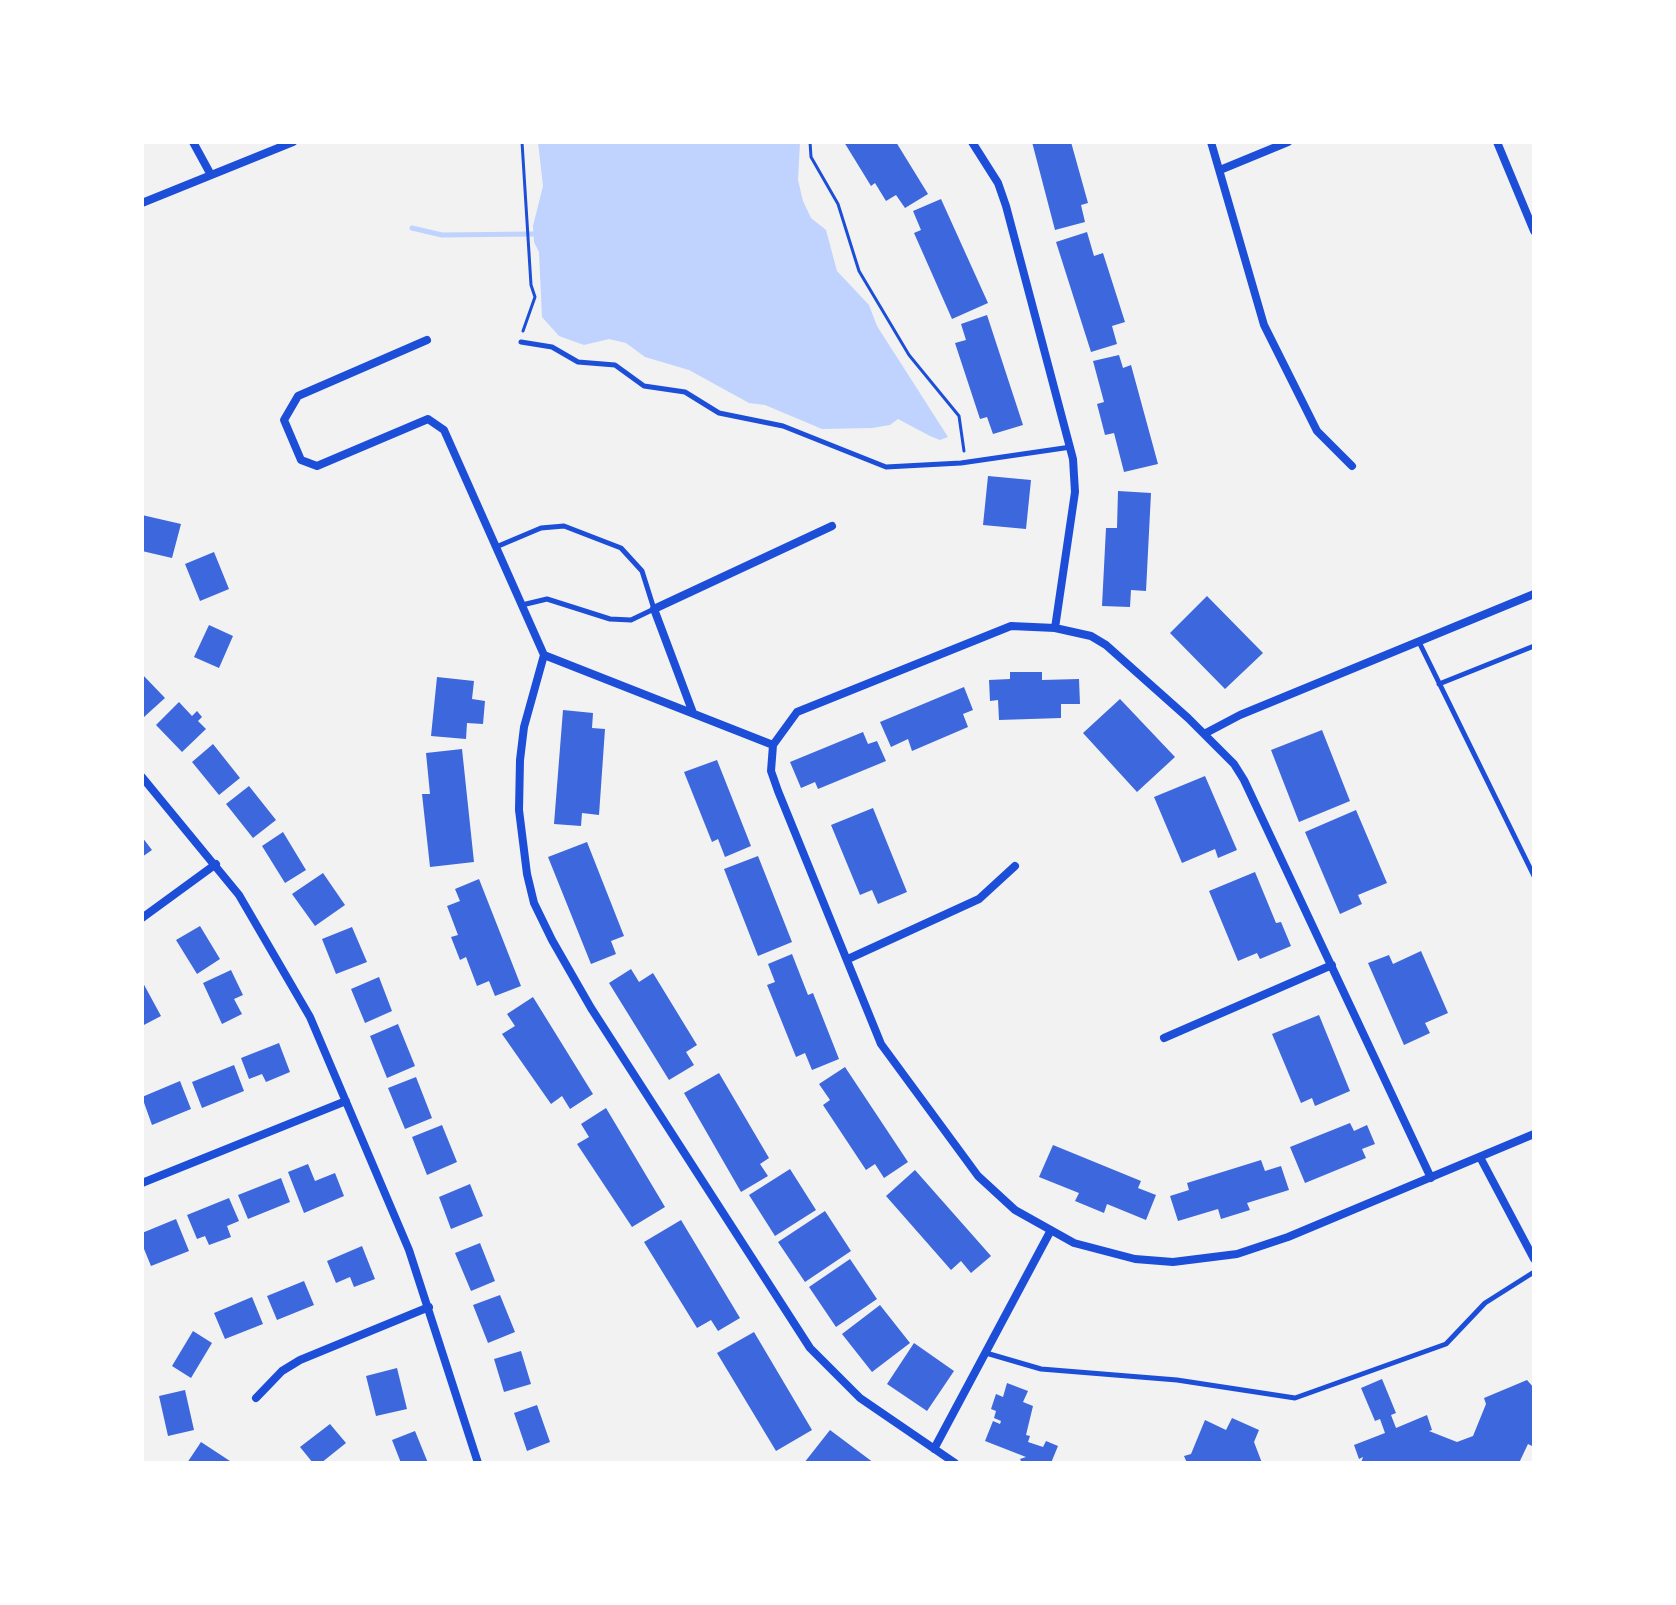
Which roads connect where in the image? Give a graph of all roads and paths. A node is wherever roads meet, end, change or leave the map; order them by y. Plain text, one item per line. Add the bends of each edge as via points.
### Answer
1 (193, 142) edge
2 (293, 142) edge
3 (522, 142) edge
4 (810, 142) edge
5 (972, 142) edge
6 (1211, 142) edge
7 (1288, 142) edge
8 (1497, 142) edge
9 (1220, 170) junction
10 (211, 175) junction
11 (142, 203) edge
12 (1534, 231) edge
13 (427, 340) dead end
14 (521, 342) joint
15 (1071, 447) junction
16 (961, 463) junction
17 (1352, 466) dead end
18 (832, 526) dead end
19 (496, 547) junction
20 (1534, 594) edge
21 (522, 605) junction
22 (654, 609) junction
23 (1055, 628) junction
24 (1419, 642) junction
25 (1534, 646) edge
26 (544, 655) junction
27 (1439, 684) junction
28 (693, 713) junction
29 (1204, 734) junction
30 (773, 745) junction
31 (142, 777) edge
32 (216, 864) junction
33 (1015, 866) dead end
34 (1534, 876) edge
35 (142, 918) edge
36 (848, 959) junction
37 (1332, 965) junction
38 (1164, 1038) dead end
39 (346, 1101) junction
40 (1534, 1134) edge
41 (1481, 1159) junction
42 (1431, 1178) junction
43 (142, 1183) edge
44 (1051, 1230) junction
45 (1534, 1259) edge
46 (1534, 1272) edge
47 (429, 1307) junction
48 (986, 1353) junction
49 (256, 1398) dead end
50 (934, 1449) junction
51 (478, 1463) edge
52 (955, 1463) edge

1 - 10 street
2 - 10 street
3 - 14 path via 535,297
4 - 16 path via 811,157 838,204 859,271 909,355 959,416
5 - 15 street via 1006,206
6 - 9 street
7 - 9 street
8 - 12 street
9 - 17 street via 1264,325 1317,431
10 - 11 street
13 - 19 street via 298,396 284,420 301,460 317,466 428,419 444,430
14 - 16 lane via 552,347 578,362 615,365 644,386 685,392 719,413 783,426 873,464 911,468
15 - 16 lane
15 - 23 street via 1075,492
18 - 22 street
19 - 21 street
19 - 22 lane via 541,528 564,526 621,548 642,571
20 - 24 street
21 - 22 lane via 547,599 610,619 631,620
21 - 26 street
22 - 28 street
23 - 29 street via 1106,645
23 - 30 street via 1011,626 827,699 797,712
24 - 27 lane
24 - 29 street
25 - 27 lane
26 - 28 street
26 - 50 street via 524,727 519,810 534,903 552,940 810,1348 860,1398
27 - 34 lane
28 - 30 street
29 - 37 street via 1244,780
30 - 36 street via 771,771 778,791
31 - 32 street
32 - 35 street
32 - 39 street via 275,951
33 - 36 street via 979,899
36 - 44 street via 881,1044 908,1085 978,1176 1015,1210
37 - 38 street
37 - 42 street
39 - 43 street
39 - 47 street
40 - 41 street
41 - 42 street
41 - 45 street
42 - 44 street via 1288,1237 1194,1261 1135,1259 1092,1250
44 - 48 street
46 - 48 lane via 1485,1303 1446,1344 1295,1398 1177,1380 1041,1369
47 - 49 street via 300,1360
47 - 51 street
48 - 50 street
50 - 52 street

